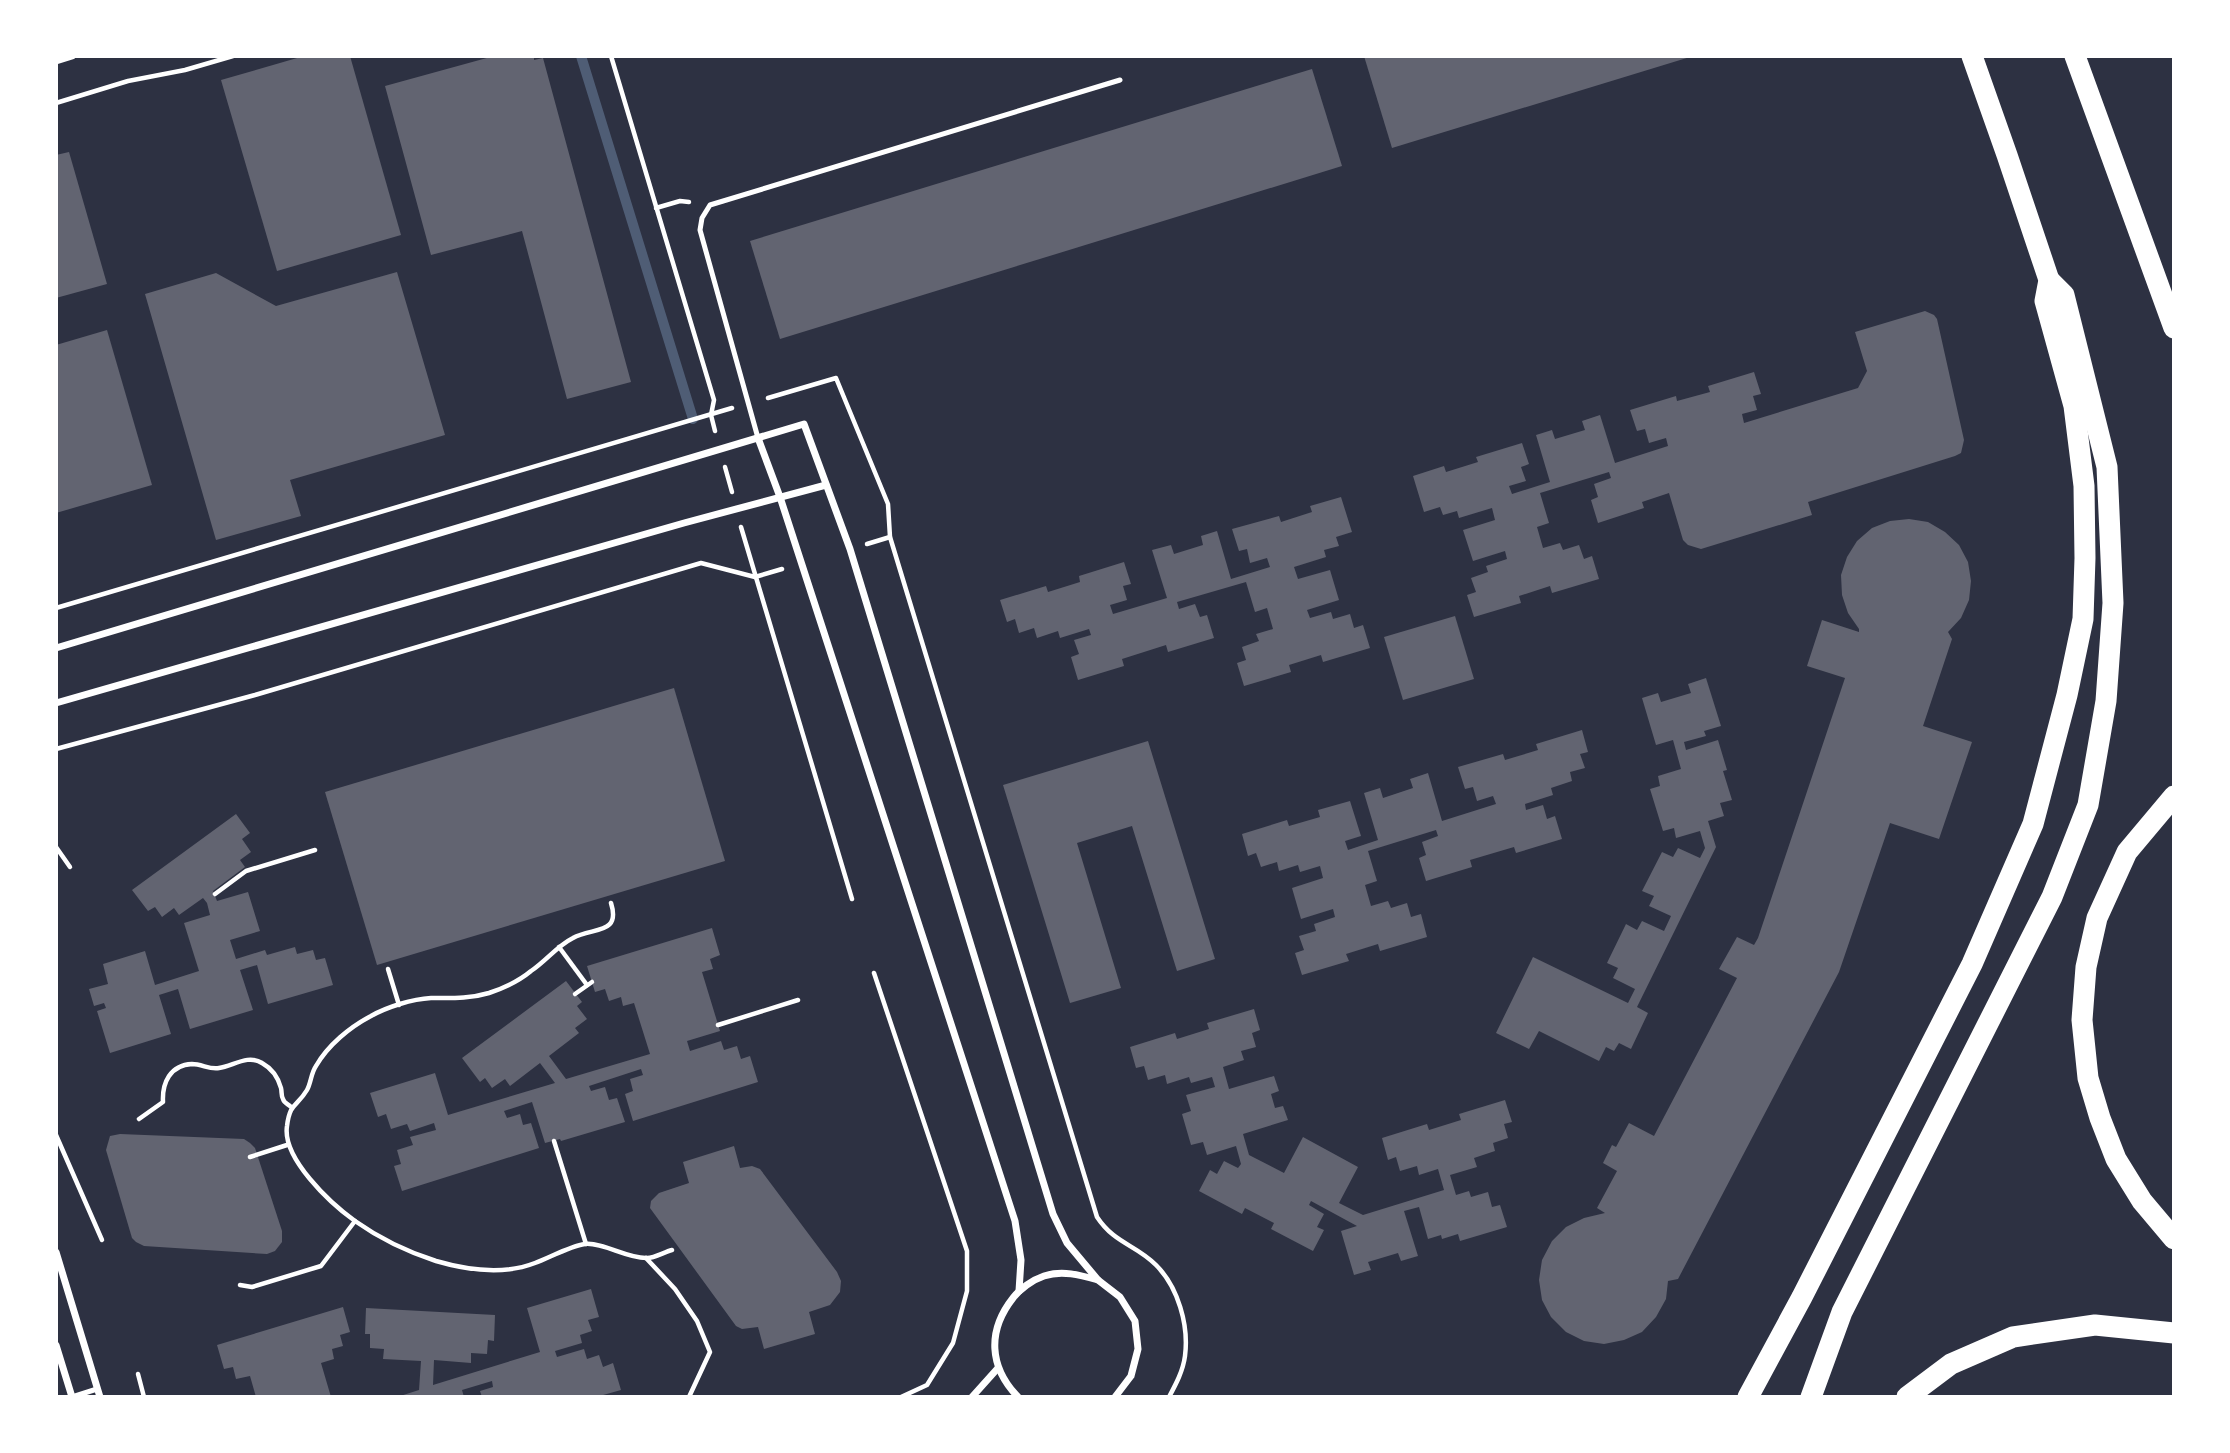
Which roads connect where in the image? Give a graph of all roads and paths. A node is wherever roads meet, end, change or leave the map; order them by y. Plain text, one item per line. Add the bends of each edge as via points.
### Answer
1 (72, 56) edge
2 (233, 56) edge
3 (611, 56) edge
4 (1972, 56) edge
5 (56, 61) edge
6 (2078, 63) edge
7 (1120, 80) dead end
8 (56, 103) edge
9 (710, 205) junction
10 (656, 208) junction
11 (2049, 280) junction
12 (2174, 328) edge
13 (748, 404) junction
14 (710, 415) junction
15 (758, 438) junction
16 (720, 449) junction
17 (826, 485) junction
18 (780, 497) junction
19 (737, 510) junction
20 (890, 537) junction
21 (850, 549) junction
22 (801, 564) junction
23 (755, 577) junction
24 (56, 608) edge
25 (56, 648) edge
26 (56, 703) edge
27 (56, 749) edge
28 (2174, 796) edge
29 (56, 847) edge
30 (315, 850) dead end
31 (70, 867) dead end
32 (215, 894) dead end
33 (852, 899) dead end
34 (611, 903) dead end
35 (559, 947) junction
36 (388, 969) dead end
37 (874, 973) dead end
38 (575, 994) dead end
39 (798, 1000) dead end
40 (400, 1006) junction
41 (718, 1025) dead end
42 (291, 1107) junction
43 (139, 1119) dead end
44 (56, 1135) edge
45 (554, 1141) dead end
46 (287, 1145) junction
47 (250, 1157) dead end
48 (355, 1221) junction
49 (2174, 1239) edge
50 (102, 1240) dead end
51 (586, 1244) junction
52 (672, 1250) dead end
53 (56, 1252) edge
54 (646, 1258) junction
55 (1098, 1280) junction
56 (240, 1285) dead end
57 (1019, 1291) junction
58 (2174, 1333) edge
59 (56, 1345) edge
60 (998, 1368) junction
61 (138, 1374) dead end
62 (99, 1393) edge
63 (72, 1397) edge
64 (144, 1397) edge
65 (689, 1397) edge
66 (901, 1397) edge
67 (972, 1397) edge
68 (1018, 1397) edge
69 (1115, 1397) edge
70 (1169, 1397) edge
71 (1748, 1397) edge
72 (1811, 1397) edge
73 (1907, 1397) edge

1 - 5 street
2 - 8 path
3 - 10 path
4 - 11 highway
6 - 12 highway
7 - 9 lane
9 - 10 path via 680,201
9 - 13 lane via 701,230
10 - 14 path via 714,400
11 - 71 highway via 2046,301 2074,406 2084,486 2083,618 2033,824 1978,951
11 - 72 highway via 2064,295 2107,467 2113,603 2106,701 2088,805 2052,897 1842,1312
13 - 14 path
13 - 15 lane
13 - 20 path via 836,378 888,503
14 - 16 path
14 - 24 path
15 - 16 street
15 - 17 street via 804,424
15 - 18 street
16 - 19 path
16 - 25 street
17 - 18 street
17 - 21 street
18 - 19 street
18 - 22 street
19 - 23 path
19 - 26 street
20 - 21 path
20 - 70 path via 1097,1217 1118,1240 1156,1265 1177,1299 1186,1333 1185,1356
21 - 55 street via 1053,1214 1067,1243
22 - 23 path
22 - 57 street via 1015,1221 1021,1260
23 - 27 path via 701,563
23 - 33 path
28 - 49 highway via 2127,852 2097,918 2085,967 2082,1020 2088,1078 2116,1159 2142,1201
29 - 31 path
30 - 32 path via 246,870
34 - 35 path via 612,923
35 - 38 path via 590,984
35 - 40 path via 512,984 489,993 416,1000
36 - 40 path
37 - 66 path via 967,1251 967,1291 953,1343 927,1385
39 - 41 path
40 - 42 path via 372,1015 349,1030 315,1067 307,1090
42 - 43 path via 283,1100 274,1072 259,1061 241,1060 214,1069 190,1064 168,1075 163,1102
42 - 46 path
44 - 50 path
45 - 51 path
46 - 47 path
46 - 48 path via 301,1168
48 - 51 path via 414,1254 459,1268 499,1270 530,1265
48 - 56 path via 321,1266 252,1287
51 - 54 path
52 - 54 path
53 - 62 street
54 - 65 path via 697,1321 710,1352
55 - 57 street via 1071,1273 1043,1276
55 - 69 street via 1120,1297 1135,1321 1135,1363
57 - 60 street via 1002,1313 994,1340
58 - 73 highway via 2095,1325 2012,1336 1951,1364
59 - 63 street
60 - 67 street
60 - 68 street
61 - 64 path
62 - 63 lane

